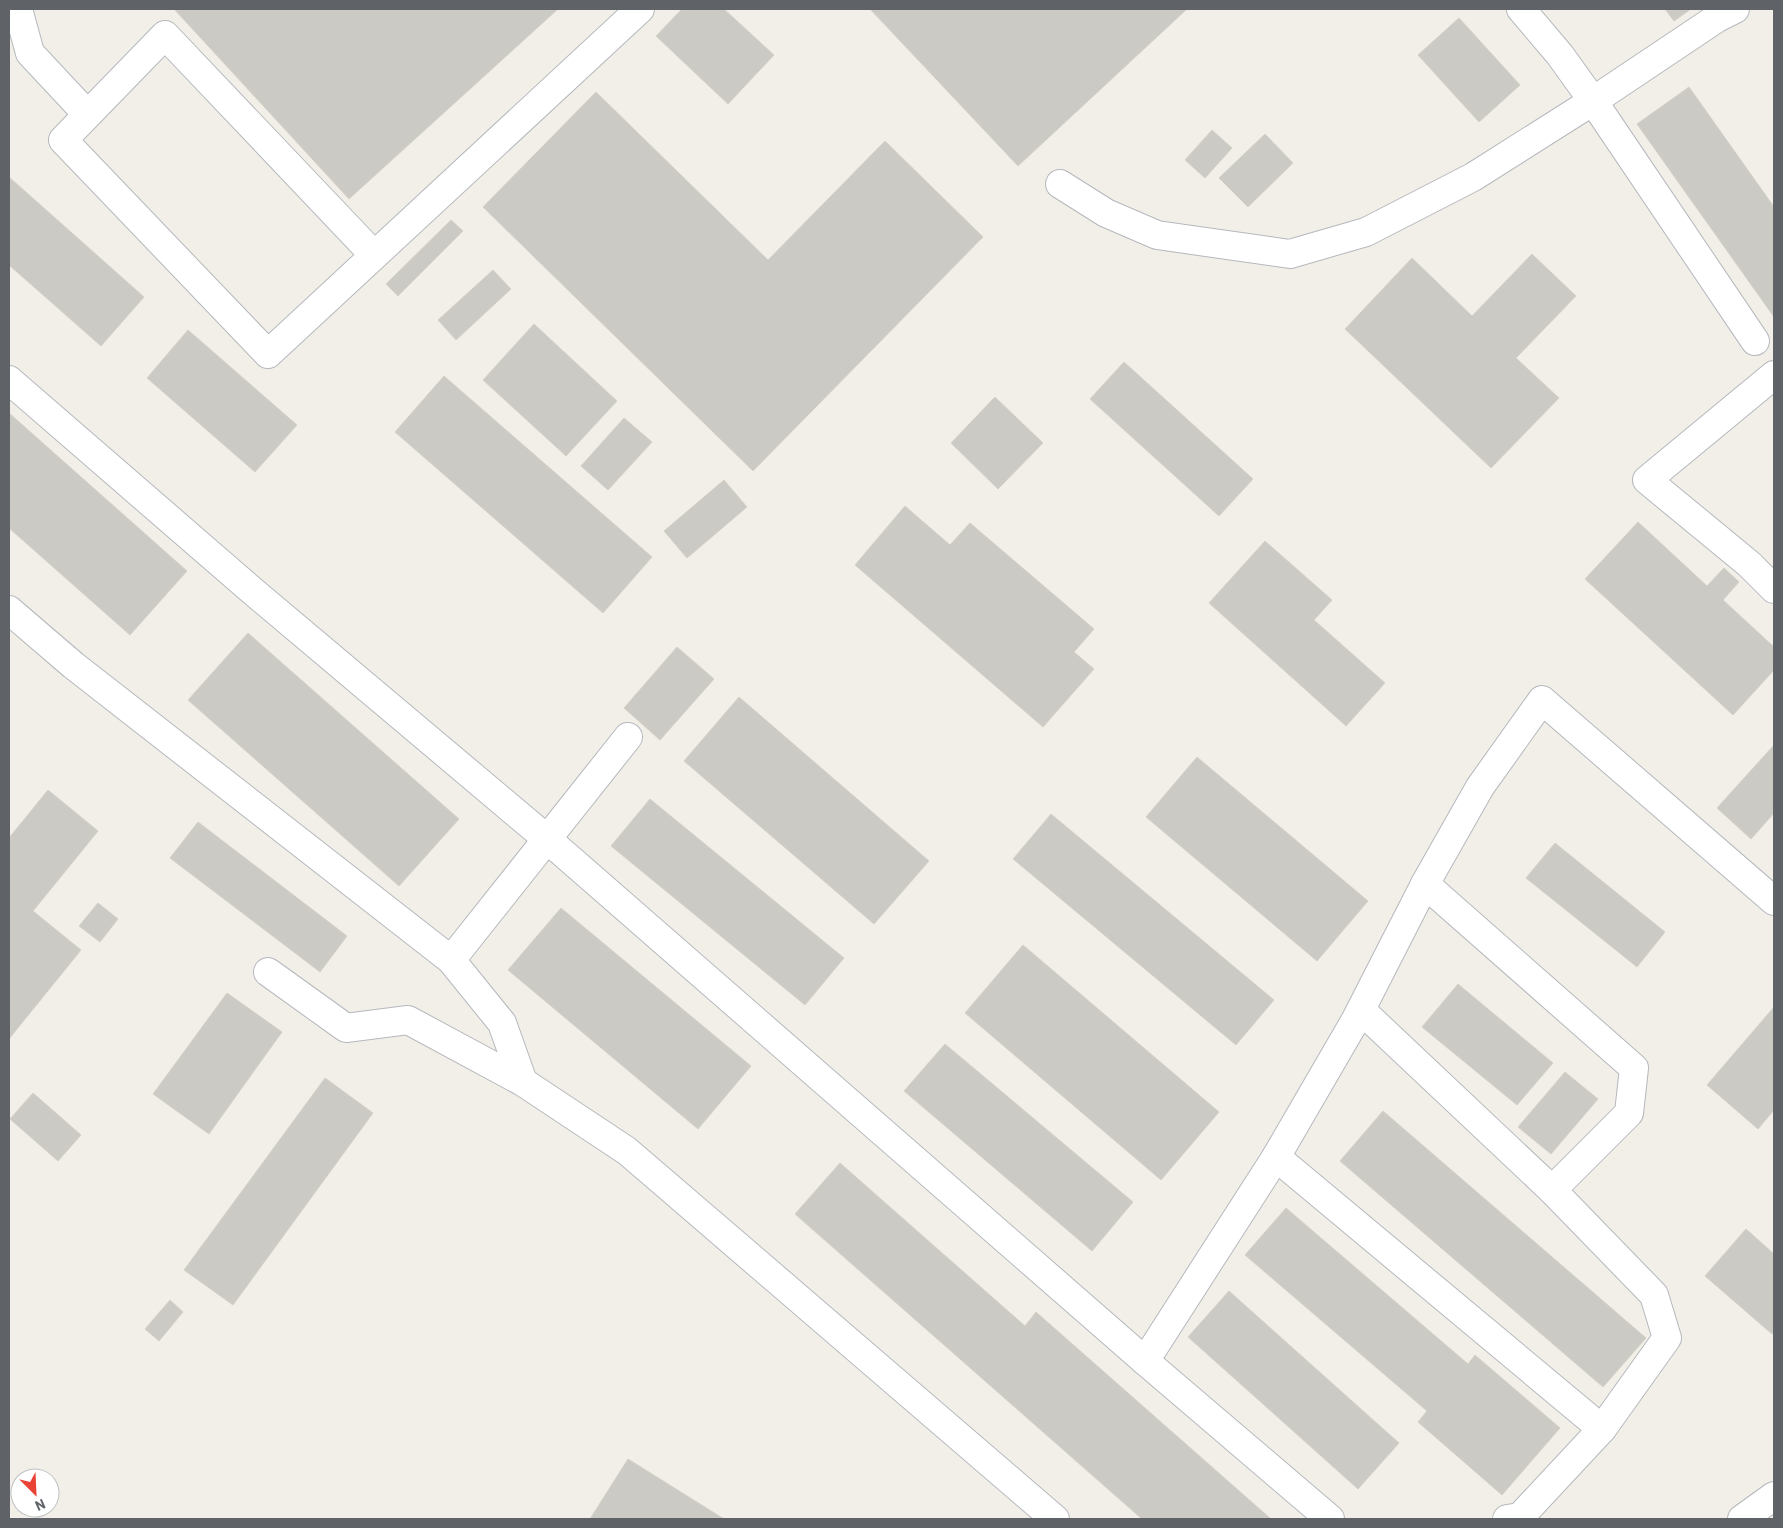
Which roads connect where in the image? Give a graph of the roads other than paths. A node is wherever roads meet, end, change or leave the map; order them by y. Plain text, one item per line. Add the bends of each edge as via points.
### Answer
1 (18, 9) edge
2 (640, 9) edge
3 (1520, 9) edge
4 (1735, 9) edge
5 (1593, 101) junction
6 (88, 114) junction
7 (1060, 184) dead end
8 (374, 255) junction
9 (1755, 341) dead end
10 (1774, 375) edge
11 (9, 380) edge
12 (1774, 589) edge
13 (9, 610) edge
14 (628, 737) dead end
15 (547, 839) junction
16 (1425, 884) junction
17 (1774, 901) edge
18 (451, 960) junction
19 (268, 972) dead end
20 (1361, 1010) junction
21 (523, 1082) junction
22 (1276, 1158) junction
23 (1552, 1190) junction
24 (1144, 1361) junction
25 (1602, 1429) junction
26 (1774, 1496) edge
27 (1055, 1519) edge
28 (1330, 1519) edge
29 (1507, 1519) edge
30 (1742, 1519) edge

1 - 6 street via 30,53
2 - 8 street
3 - 5 street via 1560,55
4 - 5 street
5 - 7 street via 1473,177 1366,232 1290,254 1157,235 1106,213
5 - 9 street
6 - 8 street via 165,35
6 - 8 street via 62,140 268,354
10 - 12 street via 1647,480 1749,564
11 - 15 street
13 - 18 street via 73,665
14 - 15 street
15 - 18 street
15 - 24 street
16 - 17 street via 1480,787 1542,700
16 - 20 street
16 - 23 street via 1634,1068 1629,1113
18 - 21 street via 502,1023
19 - 21 street via 346,1028 408,1020
20 - 22 street
20 - 23 street
21 - 27 street via 627,1151
22 - 24 street
22 - 25 street
23 - 25 street via 1654,1295 1667,1338
24 - 28 street
25 - 29 street via 1520,1517
26 - 30 street

